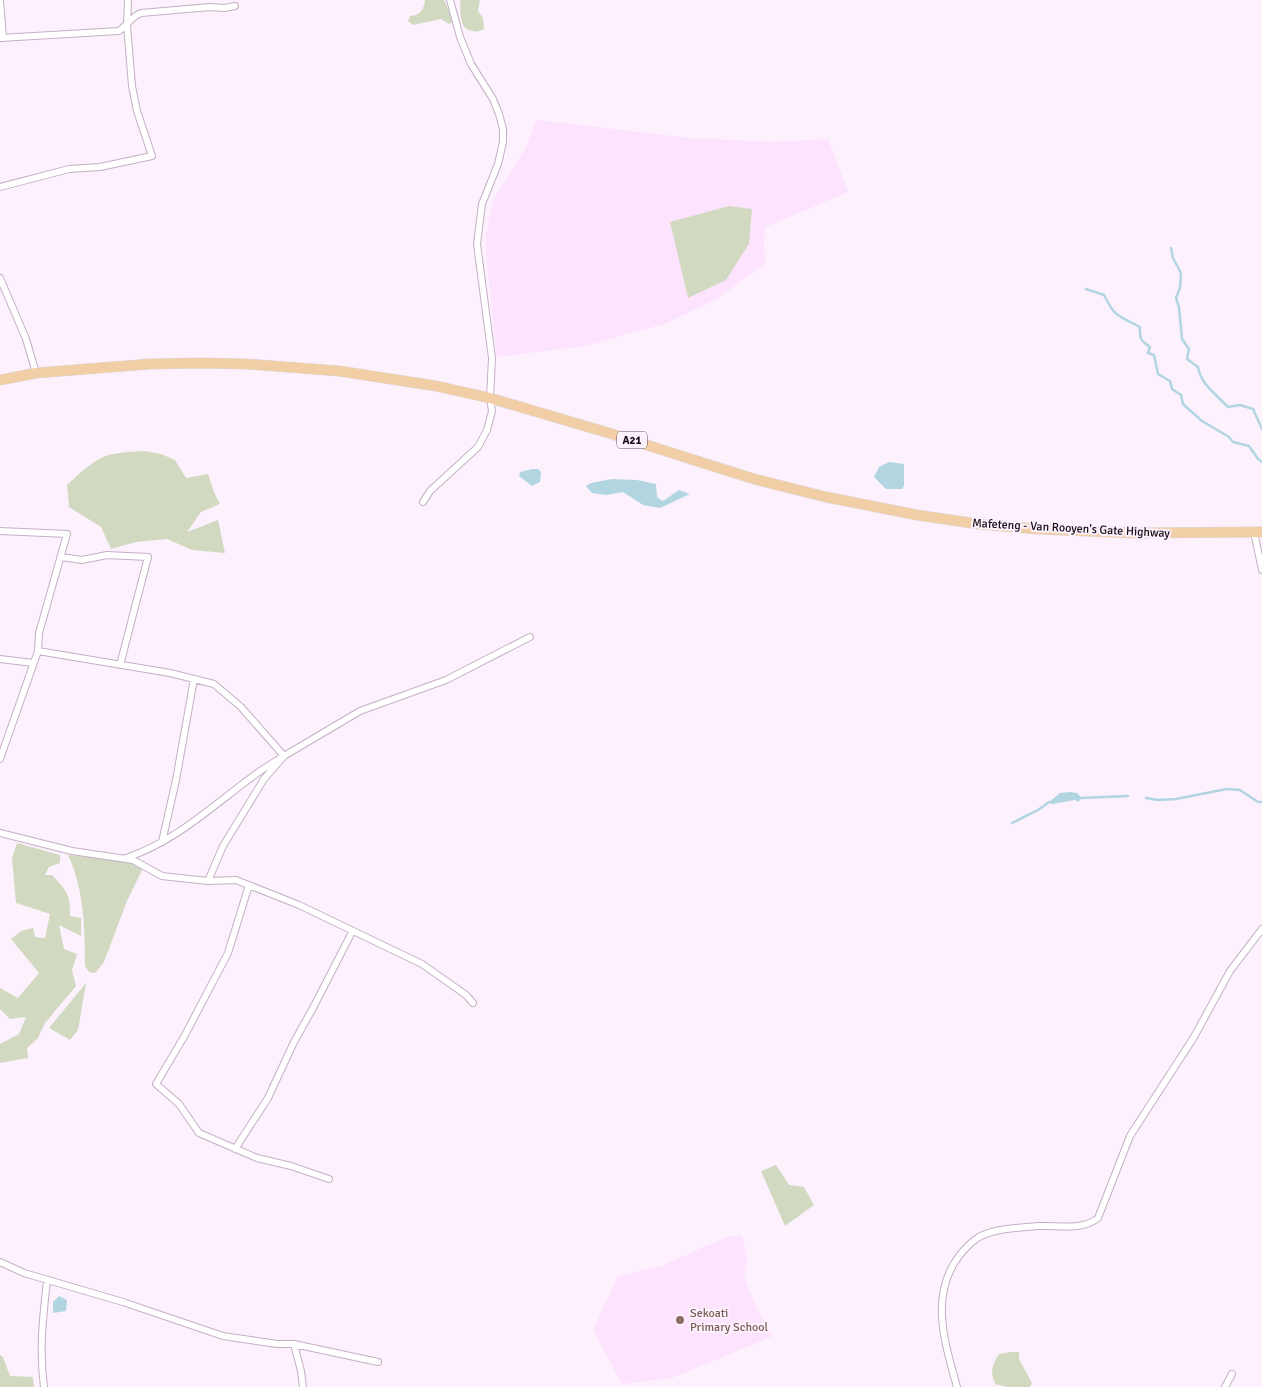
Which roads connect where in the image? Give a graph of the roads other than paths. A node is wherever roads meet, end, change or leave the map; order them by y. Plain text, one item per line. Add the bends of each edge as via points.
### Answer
1 (0, 0) edge
2 (128, 0) edge
3 (450, 0) edge
4 (235, 6) dead end
5 (127, 25) junction
6 (1, 38) edge
7 (0, 186) edge
8 (0, 278) edge
9 (36, 373) junction
10 (0, 380) edge
11 (490, 398) junction
12 (422, 502) dead end
13 (0, 531) edge
14 (1258, 532) edge
15 (61, 557) junction
16 (1262, 570) edge
17 (530, 637) dead end
18 (38, 651) junction
19 (0, 659) edge
20 (33, 663) junction
21 (120, 665) junction
22 (194, 679) junction
23 (284, 756) junction
24 (0, 759) edge
25 (0, 833) edge
26 (162, 842) junction
27 (124, 858) junction
28 (208, 881) junction
29 (249, 885) junction
30 (1262, 928) edge
31 (352, 932) junction
32 (473, 1003) dead end
33 (235, 1149) junction
34 (329, 1179) dead end
35 (0, 1262) edge
36 (47, 1280) junction
37 (294, 1344) junction
38 (378, 1362) dead end
39 (1232, 1374) dead end
40 (44, 1387) edge
41 (302, 1387) edge
42 (957, 1387) edge
43 (1225, 1387) edge

1 - 6 street
2 - 5 street
3 - 11 street via 471,64 493,99 503,129 504,142 498,164 482,204 477,244 492,358
4 - 5 street via 141,13 132,17
5 - 6 street via 118,31
5 - 7 street via 135,100 152,156 94,168 69,169
8 - 9 street via 26,339
9 - 10 main road, Mafeteng - Van Rooyen's Gate Highway / A21
9 - 11 main road, Mafeteng - Van Rooyen's Gate Highway / A21 via 150,364 246,364 339,371
11 - 12 street via 492,411 478,447
11 - 14 main road, Mafeteng - Van Rooyen's Gate Highway / A21 via 754,480 917,515 1046,529 1133,533
13 - 15 street via 68,534
14 - 16 street
15 - 18 street via 39,633
15 - 21 street via 82,560 107,555 148,558
17 - 23 street via 446,680 360,711
18 - 20 street
18 - 21 street
19 - 20 street
20 - 24 street
21 - 22 street
22 - 23 street via 214,684 241,707
22 - 26 street
23 - 26 street via 184,830
23 - 28 street via 264,779 223,846
25 - 27 street via 72,851
26 - 27 street
27 - 28 street via 162,876
28 - 29 street via 236,880
29 - 31 street via 299,905
29 - 33 street via 224,961 156,1084 179,1104 199,1133
30 - 42 street via 1230,971 1194,1036 1130,1136 1098,1218 1078,1226 1019,1228 988,1234 970,1243 956,1260 945,1286 940,1312
31 - 32 street via 422,964
31 - 33 street via 268,1098
33 - 34 street
35 - 36 street
36 - 37 street via 223,1336
36 - 40 street via 41,1338
37 - 38 street
37 - 41 street
39 - 43 street

